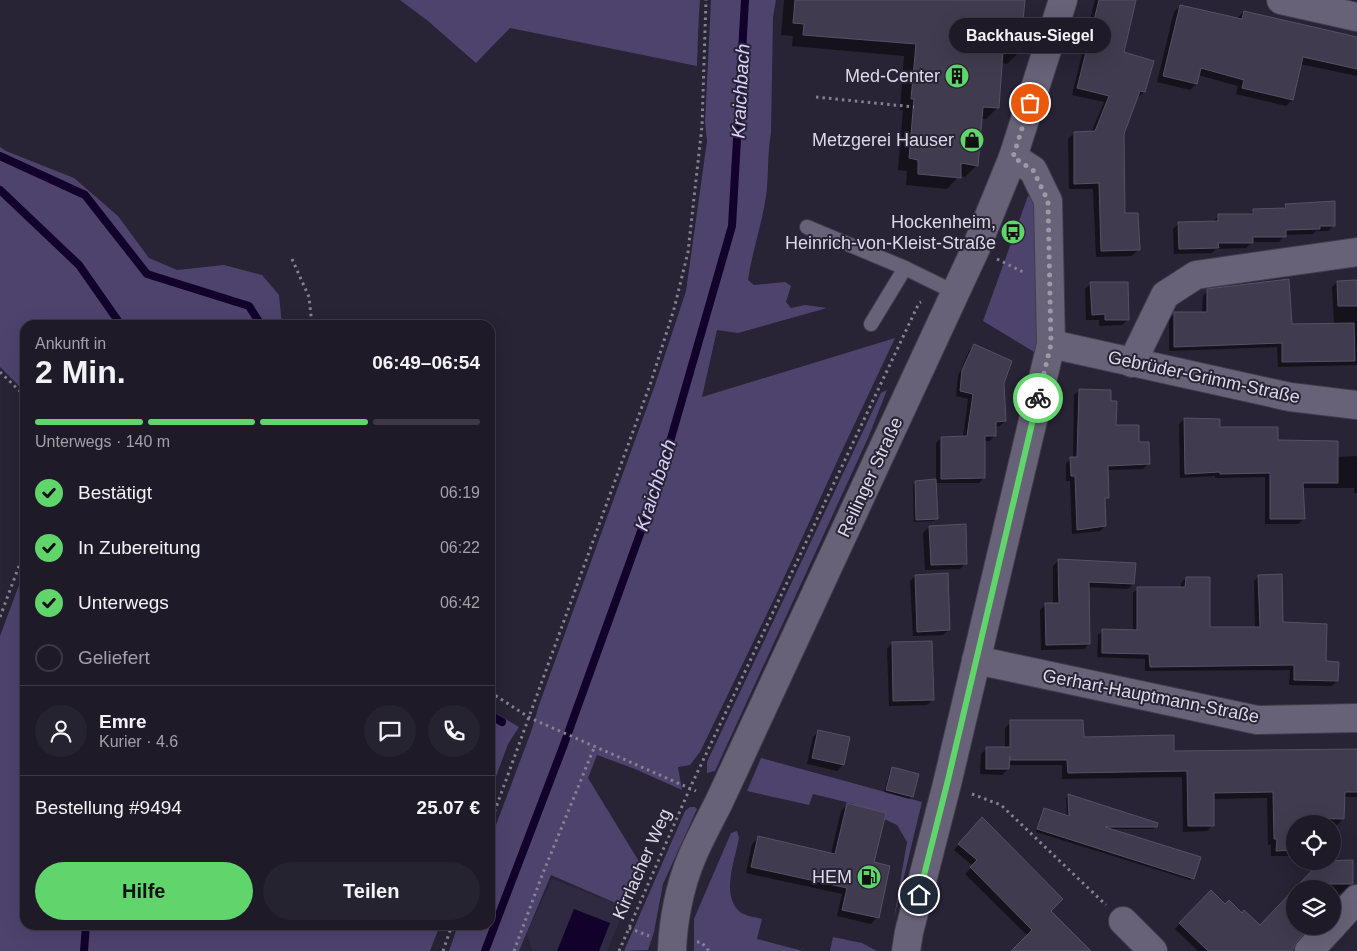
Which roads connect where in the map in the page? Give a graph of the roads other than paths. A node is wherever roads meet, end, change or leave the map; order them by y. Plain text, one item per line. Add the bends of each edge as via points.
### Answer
1 (1063, 0) edge
2 (1281, 0) edge
3 (1357, 17) edge
4 (1013, 157) junction
5 (807, 227) dead end
6 (1357, 252) edge
7 (905, 268) junction
8 (956, 293) junction
9 (871, 324) dead end
10 (1051, 344) junction
11 (1132, 363) junction
12 (1357, 405) edge
13 (976, 660) junction
14 (1357, 718) edge
15 (1357, 899) edge
16 (1341, 916) edge
17 (1123, 921) road end
18 (1324, 935) edge
19 (672, 951) edge
20 (906, 951) edge
21 (1153, 951) edge
22 (1309, 951) edge

1 - 4 street, Reilinger Straße
2 - 3 street
4 - 8 street, Reilinger Straße
4 - 10 street via 1033,170 1048,201
5 - 7 lane
6 - 11 street via 1196,275 1165,296
7 - 8 lane
7 - 9 lane
8 - 19 street, Reilinger Straße via 691,858 679,899
10 - 11 street, Gebrüder-Grimm-Straße
10 - 13 street
11 - 12 street, Gebrüder-Grimm-Straße via 1290,397
13 - 14 street, Gerhart-Hauptmann-Straße via 1257,720
13 - 20 street
15 - 16 street
17 - 21 street
18 - 22 street

